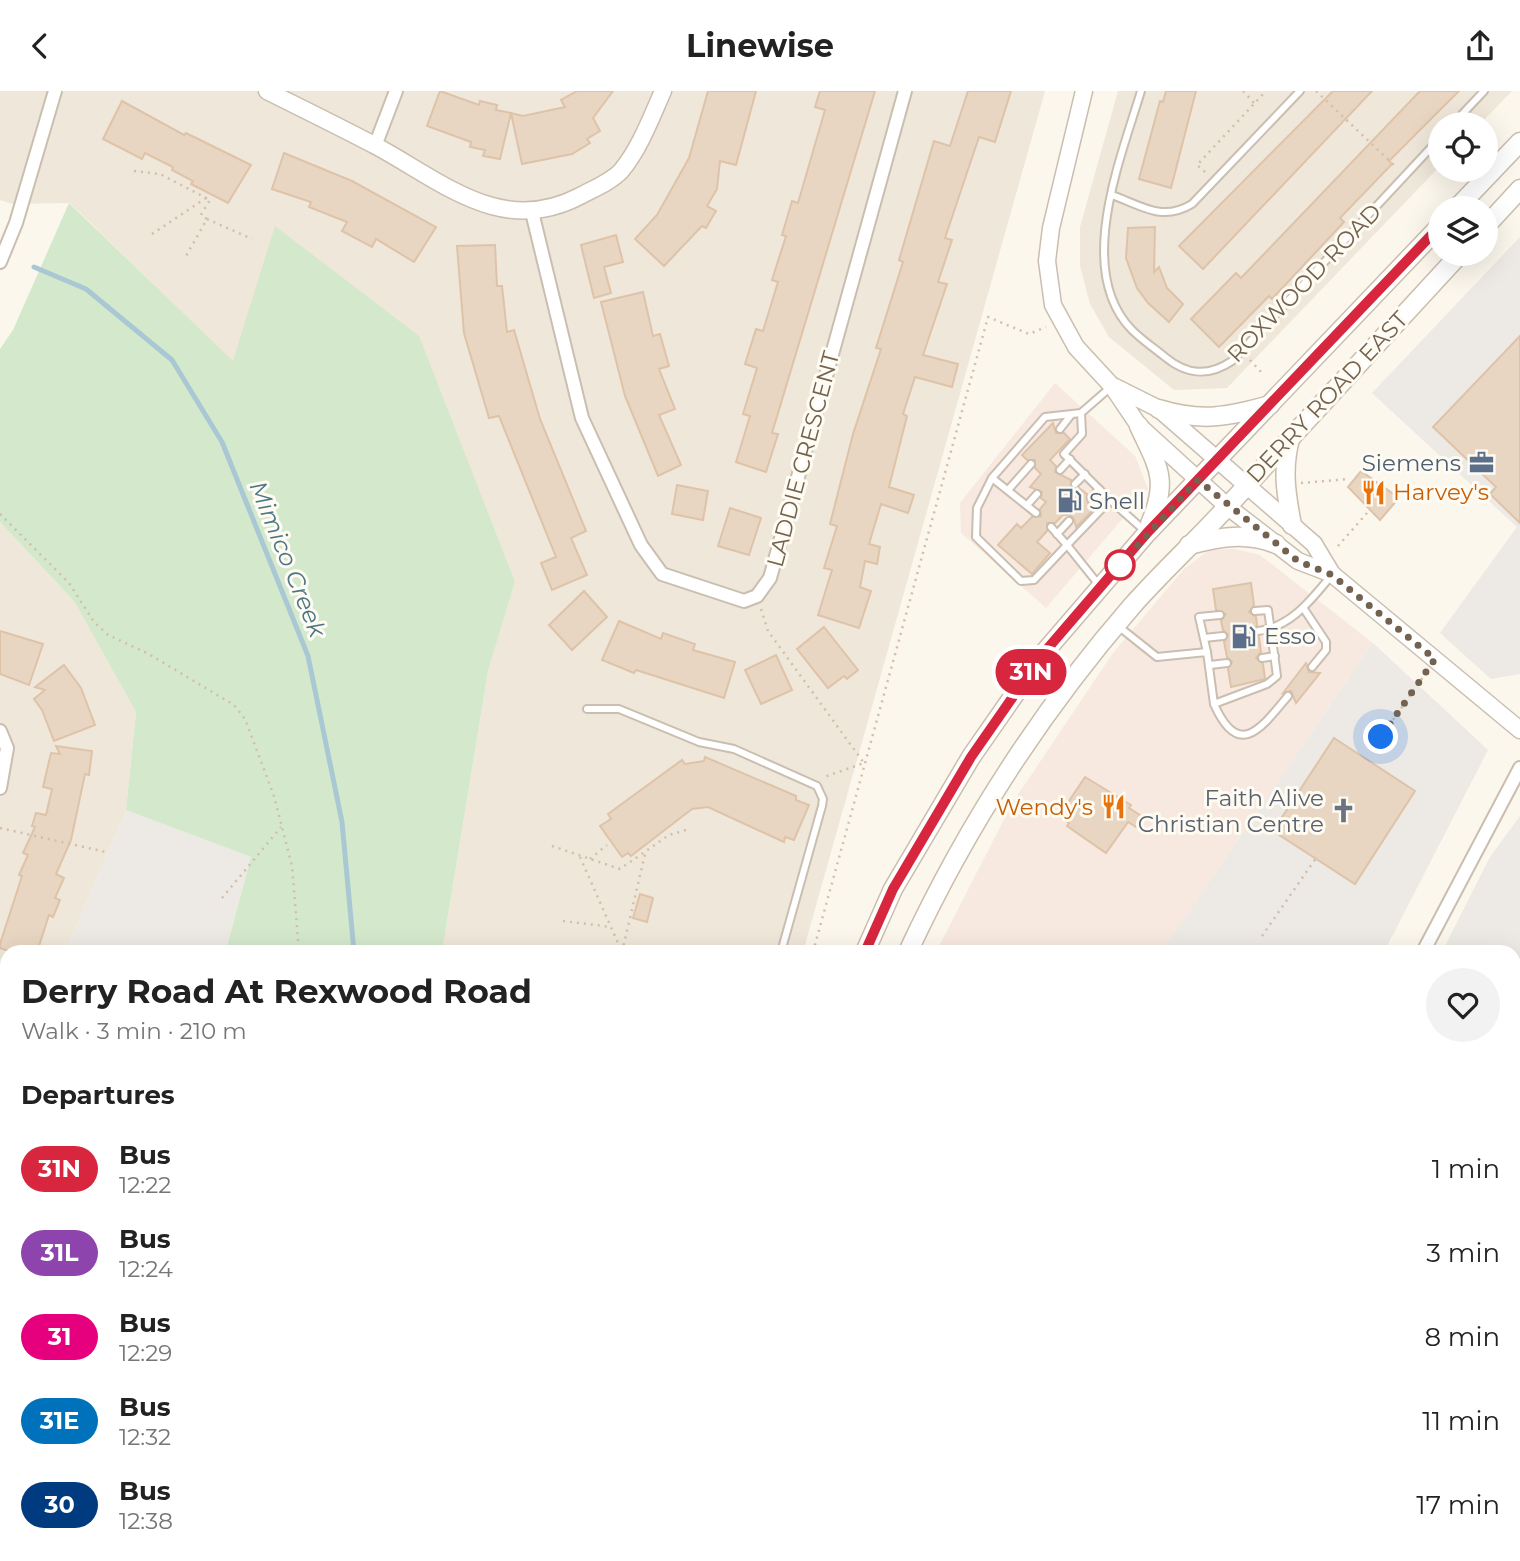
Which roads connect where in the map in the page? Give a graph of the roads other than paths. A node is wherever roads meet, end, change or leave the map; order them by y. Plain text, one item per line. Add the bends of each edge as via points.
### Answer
1 (55, 91) edge
2 (267, 91) edge
3 (396, 91) edge
4 (663, 91) edge
5 (905, 91) edge
6 (1084, 91) edge
7 (1141, 91) edge
8 (1300, 91) edge
9 (1484, 91) edge
10 (1464, 112) edge
11 (1520, 142) edge
12 (376, 146) junction
13 (1428, 151) edge
14 (1520, 189) edge
15 (1112, 195) junction
16 (1468, 196) edge
17 (532, 212) junction
18 (1498, 213) edge
19 (1428, 239) edge
20 (0, 262) edge
21 (1449, 266) edge
22 (1112, 386) junction
23 (1270, 405) junction
24 (1158, 409) junction
25 (1081, 413) junction
26 (1071, 415) junction
27 (1139, 426) junction
28 (1060, 429) dead end
29 (1290, 436) junction
30 (1070, 459) junction
31 (1217, 459) junction
32 (1031, 464) dead end
33 (1059, 470) dead end
34 (1084, 474) junction
35 (992, 478) junction
36 (1198, 480) junction
37 (1075, 484) dead end
38 (1246, 485) junction
39 (1099, 489) junction
40 (1008, 490) junction
41 (1037, 494) dead end
42 (1091, 498) dead end
43 (1110, 501) junction
44 (1027, 505) junction
45 (1228, 507) junction
46 (1036, 513) dead end
47 (1069, 521) dead end
48 (1292, 525) junction
49 (1051, 527) dead end
50 (1147, 533) junction
51 (1057, 534) junction
52 (1276, 544) junction
53 (1067, 545) junction
54 (1189, 545) junction
55 (1332, 575) junction
56 (1100, 587) junction
57 (1304, 609) junction
58 (1255, 611) dead end
59 (1220, 615) dead end
60 (1116, 624) junction
61 (1271, 630) junction
62 (1258, 631) dead end
63 (1223, 636) dead end
64 (1204, 638) junction
65 (1207, 652) junction
66 (1275, 656) junction
67 (1262, 658) dead end
68 (1227, 663) dead end
69 (1210, 665) junction
70 (1312, 667) dead end
71 (1288, 696) dead end
72 (1214, 704) junction
73 (587, 709) dead end
74 (1520, 730) edge
75 (0, 731) edge
76 (1520, 768) edge
77 (0, 788) edge
78 (783, 945) edge
79 (868, 945) edge
80 (912, 945) edge
81 (1427, 945) edge

1 - 20 street
2 - 12 street
3 - 12 street
4 - 17 street via 619,173 566,203
5 - 17 street, LADDIE CRESCENT via 770,578 757,596 744,601 662,574 641,545 582,418
6 - 22 street via 1047,261 1053,306 1076,347
7 - 15 lane, ROXWOOD ROAD
8 - 15 lane via 1192,204 1176,213 1162,213
9 - 10 lane
11 - 16 main road
12 - 17 street via 489,207
13 - 15 lane, ROXWOOD ROAD via 1232,361 1208,372 1180,369 1130,329 1118,309 1107,285 1103,255
14 - 18 main road
19 - 23 main road, DERRY ROAD EAST
21 - 29 main road, DERRY ROAD EAST
22 - 24 street
22 - 25 lane
22 - 27 street
23 - 24 main road via 1222,418 1184,417
23 - 31 main road, DERRY ROAD EAST
24 - 31 street
25 - 26 lane
25 - 30 lane via 1082,434 1064,454
26 - 28 lane
26 - 35 lane via 1045,417
27 - 36 street
27 - 50 main road via 1160,470 1157,506
29 - 38 main road, DERRY ROAD EAST
29 - 48 main road via 1284,483
30 - 33 lane
30 - 34 lane
31 - 36 main road, DERRY ROAD EAST
31 - 38 street
32 - 40 lane
34 - 37 lane
34 - 39 lane
35 - 40 lane
35 - 53 lane via 977,508 976,537 1021,581 1034,580
36 - 45 street
36 - 50 main road, DERRY ROAD EAST
38 - 45 main road, DERRY ROAD EAST
38 - 48 street
39 - 42 lane
39 - 43 lane
40 - 44 lane
41 - 44 lane
43 - 50 lane
43 - 53 lane
44 - 46 lane
45 - 52 street
45 - 54 main road, DERRY ROAD EAST
47 - 51 lane
48 - 55 street via 1314,544
49 - 51 lane
50 - 56 main road, DERRY ROAD EAST
51 - 53 lane
52 - 54 main road via 1255,536 1227,536
52 - 55 street via 1298,561
53 - 56 lane
54 - 60 main road, DERRY ROAD EAST
55 - 57 lane
55 - 74 street
56 - 79 main road, DERRY ROAD EAST via 1042,655 971,757 893,889
57 - 61 lane
57 - 70 lane via 1326,642 1326,650
58 - 61 lane via 1268,610
59 - 64 lane via 1199,617
60 - 65 lane via 1157,657
60 - 80 main road, DERRY ROAD EAST via 1023,746 966,838
61 - 62 lane
61 - 66 lane
63 - 64 lane
64 - 65 lane
65 - 69 lane
66 - 67 lane
66 - 72 lane via 1278,676
68 - 69 lane
69 - 72 lane
71 - 72 lane via 1259,731 1246,735 1222,721
73 - 78 lane via 619,709 699,742 734,749 811,782 821,792 822,806
75 - 77 street via 7,748
76 - 81 street

